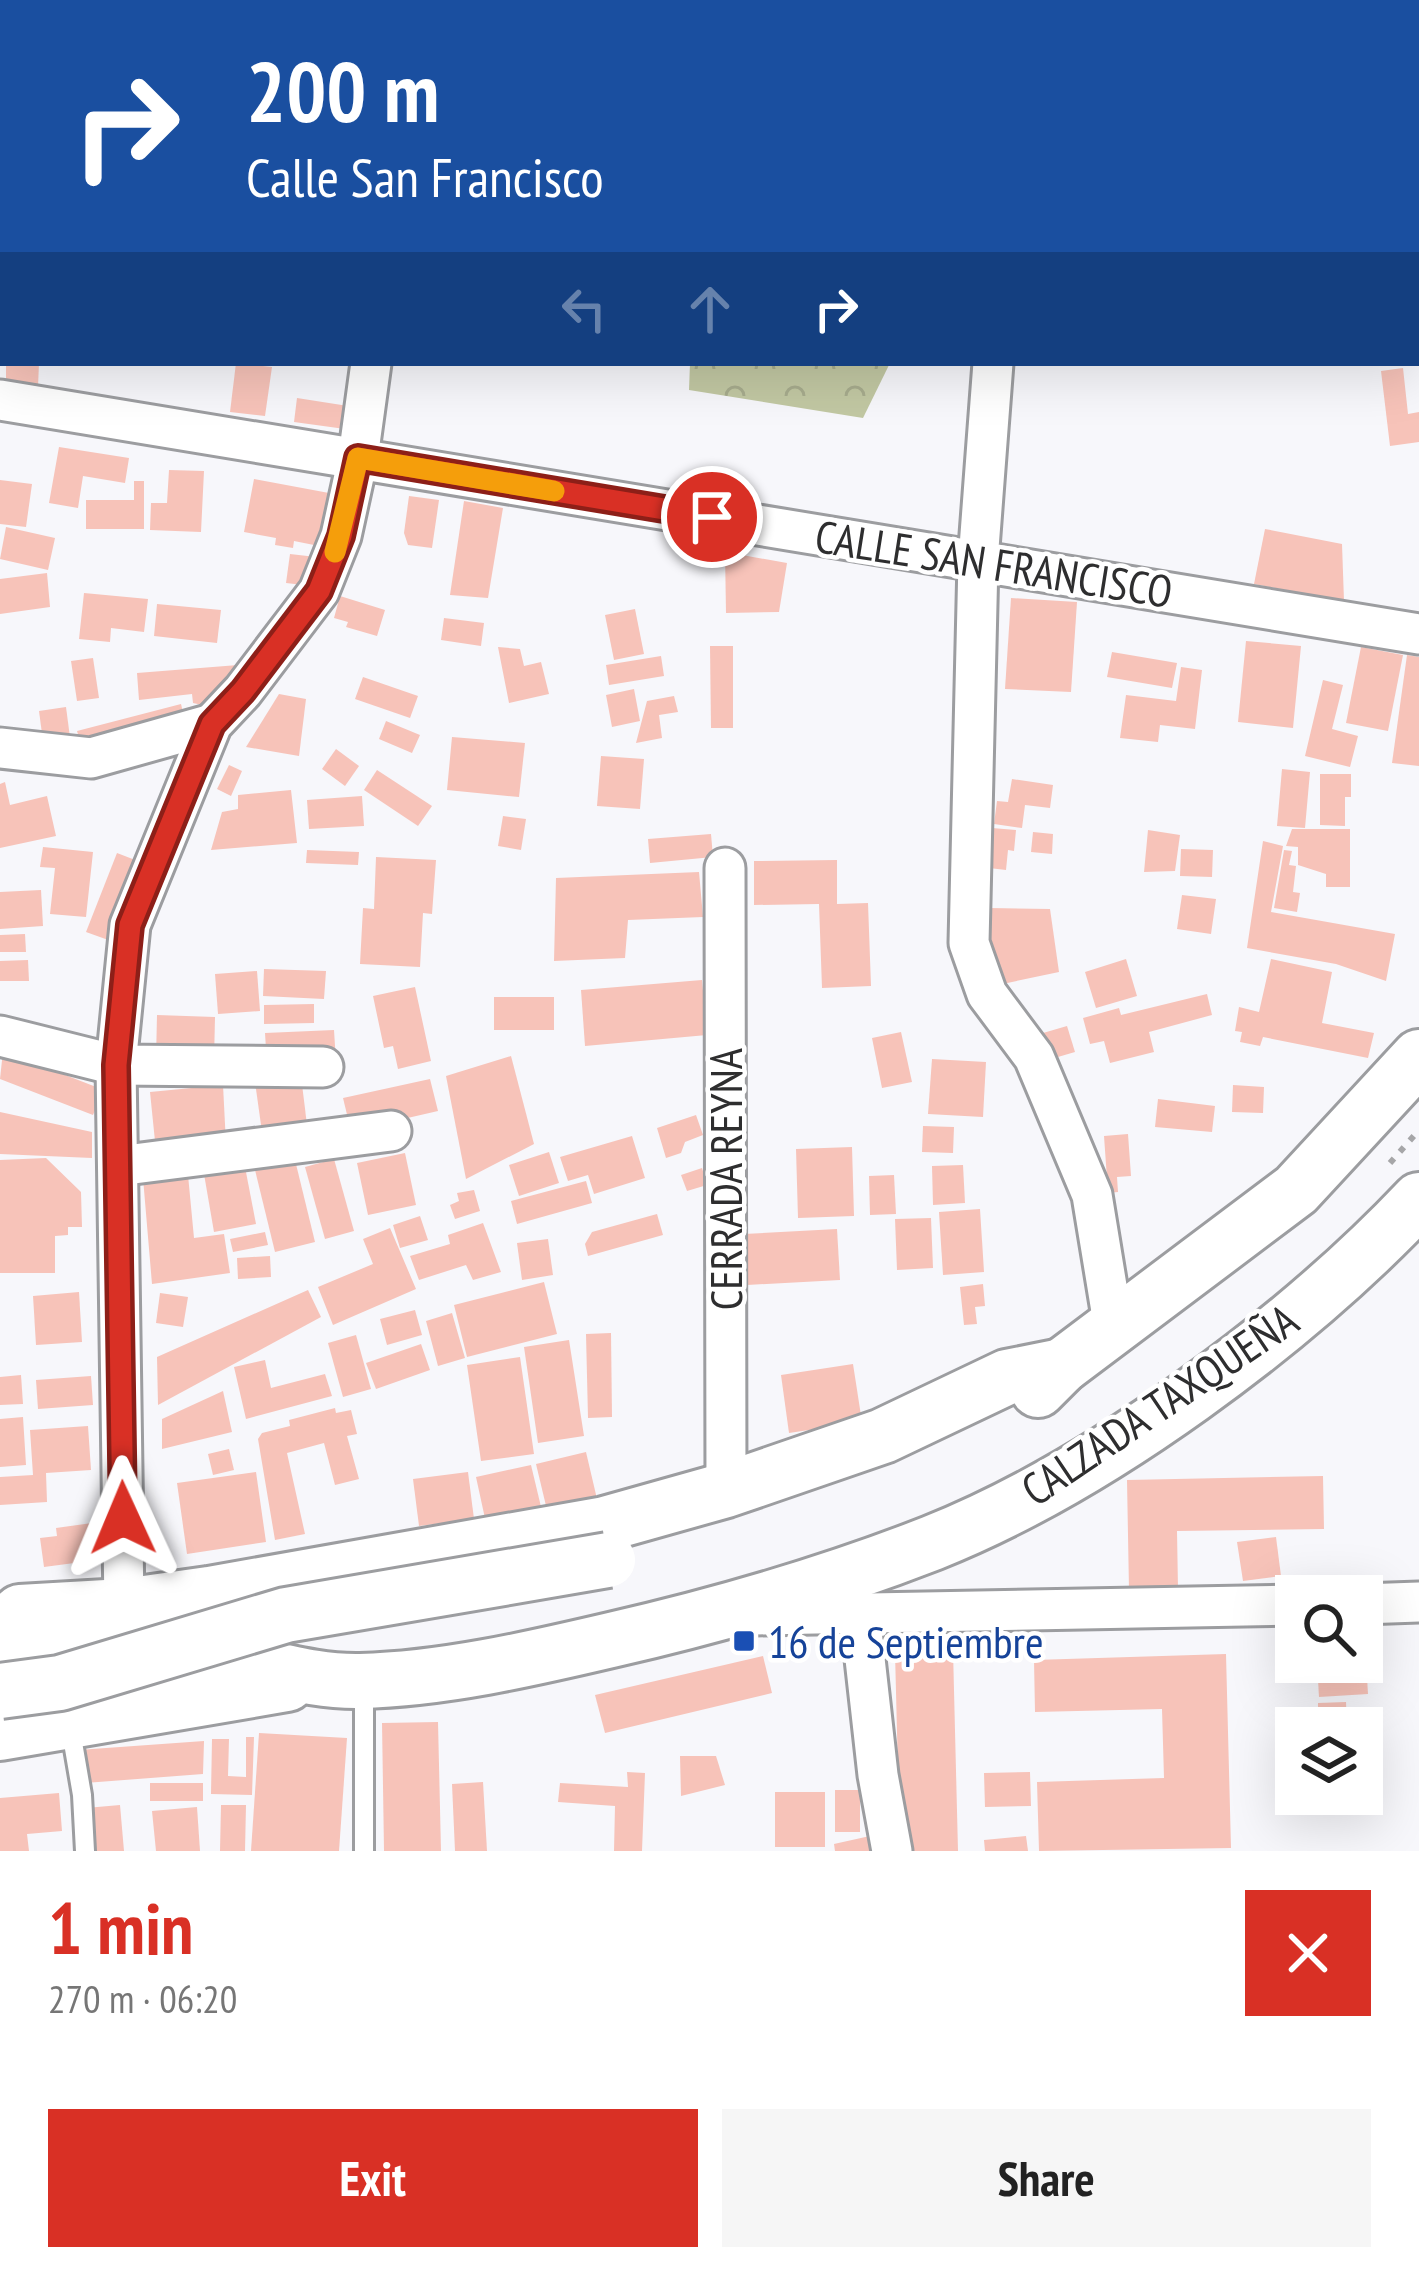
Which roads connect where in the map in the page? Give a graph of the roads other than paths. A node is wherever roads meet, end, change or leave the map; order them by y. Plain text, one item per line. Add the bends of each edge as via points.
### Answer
1 (371, 366) edge
2 (993, 366) edge
3 (0, 400) edge
4 (358, 458) junction
5 (978, 561) junction
6 (1419, 634) edge
7 (212, 724) junction
8 (0, 748) edge
9 (725, 868) dead end
10 (0, 1036) edge
11 (1419, 1057) edge
12 (116, 1065) junction
13 (322, 1067) dead end
14 (392, 1131) dead end
15 (118, 1166) junction
16 (1404, 1182) edge
17 (1114, 1329) junction
18 (1062, 1366) junction
19 (726, 1490) junction
20 (1419, 1602) edge
21 (1383, 1603) edge
22 (1275, 1605) edge
23 (124, 1606) junction
24 (0, 1613) edge
25 (860, 1614) junction
26 (720, 1615) junction
27 (0, 1646) edge
28 (310, 1680) junction
29 (364, 1681) junction
30 (0, 1690) edge
31 (69, 1723) junction
32 (0, 1733) edge
33 (85, 1851) edge
34 (364, 1851) edge
35 (892, 1851) edge

1 - 4 street
2 - 5 street
3 - 4 street, CALLE SAN FRANCISCO
4 - 5 street, CALLE SAN FRANCISCO
4 - 7 street via 319,591
5 - 6 street, CALLE SAN FRANCISCO
5 - 17 street via 970,944 987,994 1034,1057 1092,1195
7 - 8 street via 91,758
7 - 12 street via 130,925
9 - 19 street, CERRADA REYNA
10 - 12 street
11 - 17 main road, CALZADA TAXQUEÑA via 1296,1190
12 - 13 street
12 - 15 street
14 - 15 street
15 - 23 street
16 - 26 main road, CALZADA TAXQUEÑA via 1300,1311 1103,1454 934,1542
17 - 18 main road, CALZADA TAXQUEÑA
18 - 19 main road, CALZADA TAXQUEÑA via 1007,1377 883,1436
18 - 30 main road, CALZADA TAXQUEÑA, bridge via 1028,1400 894,1469 770,1514 608,1560 286,1615 60,1683
19 - 23 main road, CALZADA TAXQUEÑA via 604,1524
20 - 21 street
22 - 25 street
23 - 24 main road, CALZADA TAXQUEÑA
25 - 26 street
25 - 35 street
26 - 29 main road, CALZADA TAXQUEÑA via 507,1661
27 - 28 main road, CALZADA TAXQUEÑA via 66,1643 221,1659
28 - 29 main road, CALZADA TAXQUEÑA
28 - 31 main road, CALZADA TAXQUEÑA
29 - 34 lane
31 - 32 main road, CALZADA TAXQUEÑA
31 - 33 lane

